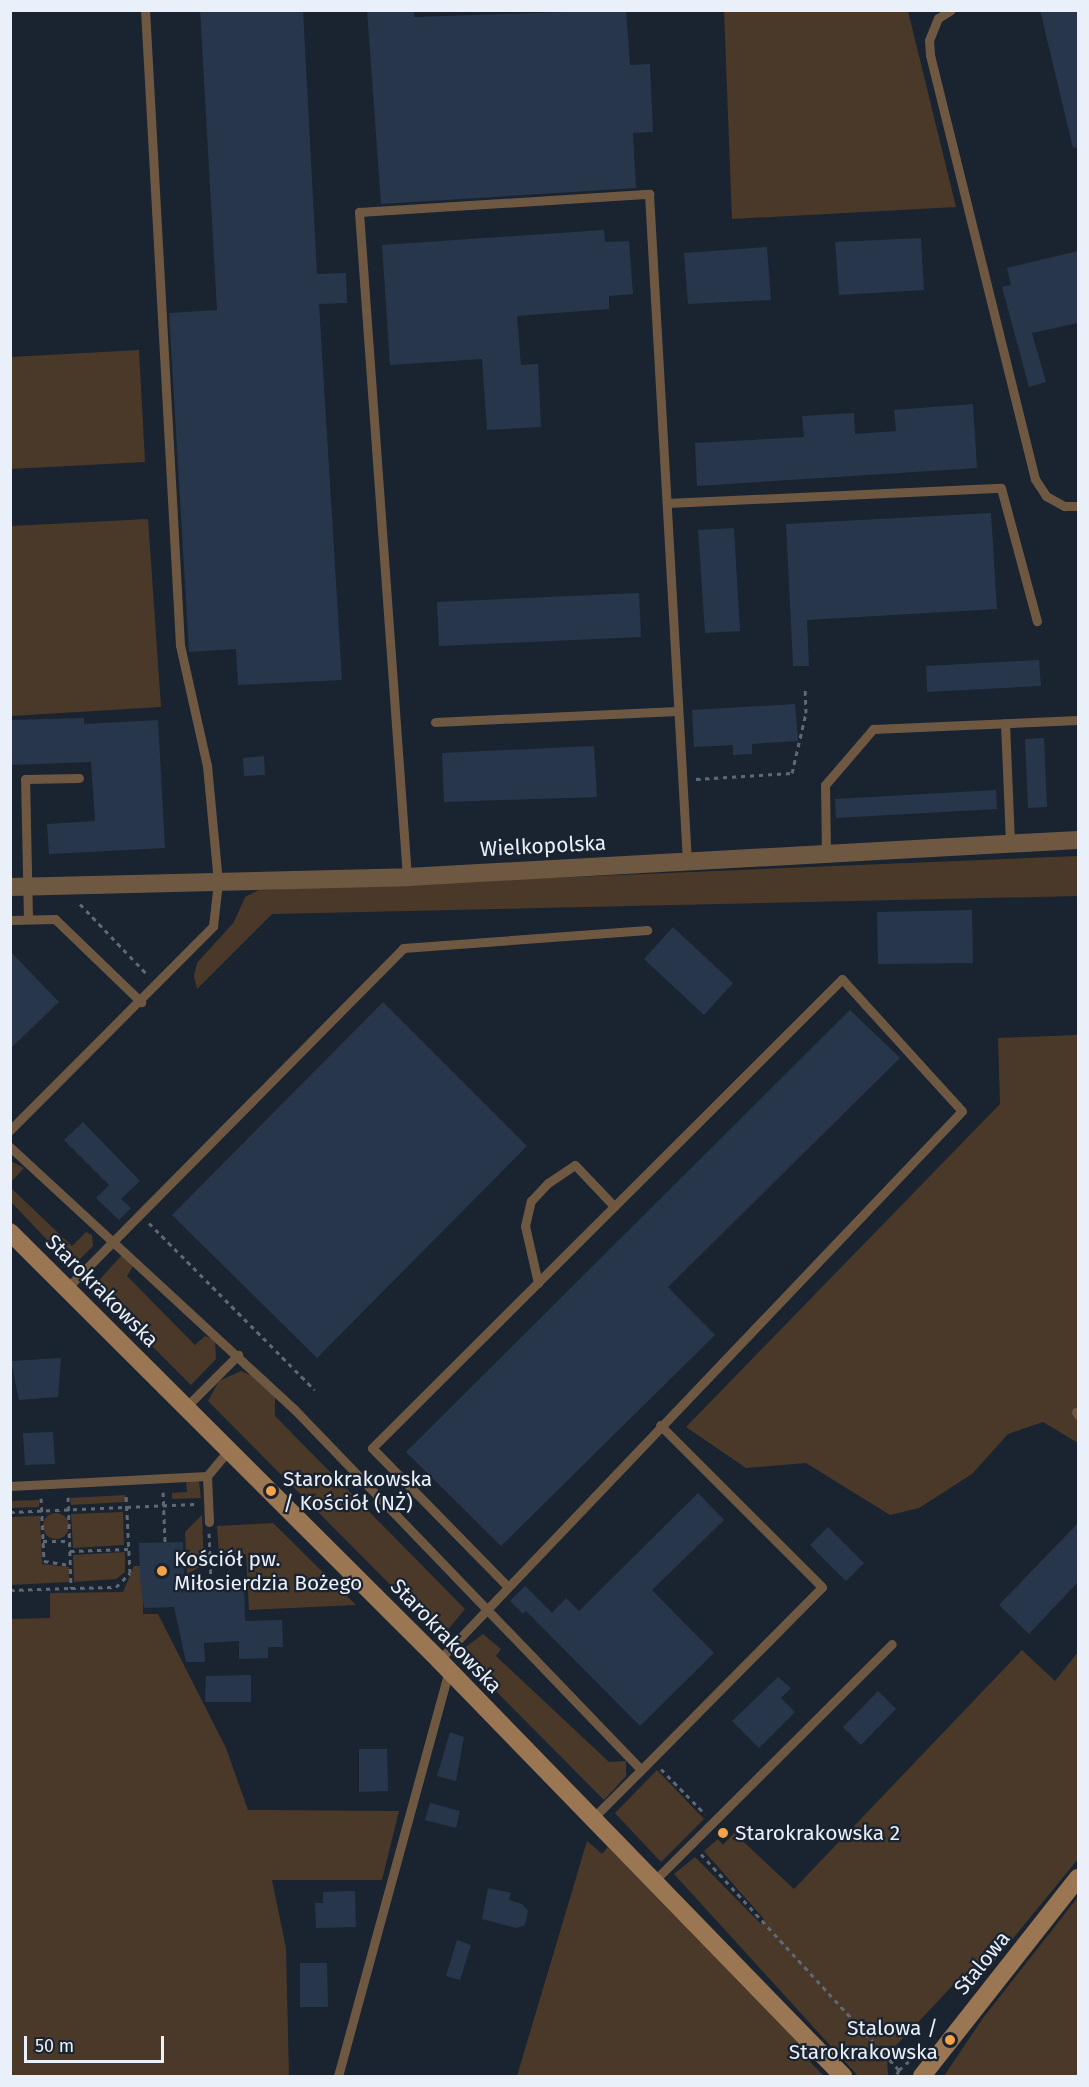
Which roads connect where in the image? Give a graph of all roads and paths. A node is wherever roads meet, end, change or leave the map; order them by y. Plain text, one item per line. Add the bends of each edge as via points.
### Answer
1 (145, 10) edge
2 (951, 10) edge
3 (667, 503) junction
4 (1078, 506) edge
5 (1036, 621) dead end
6 (805, 688) dead end
7 (678, 711) junction
8 (1078, 720) edge
9 (435, 722) dead end
10 (1005, 723) junction
11 (79, 778) dead end
12 (682, 779) junction
13 (1078, 840) edge
14 (1010, 843) junction
15 (826, 854) junction
16 (687, 861) junction
17 (407, 877) junction
18 (218, 882) junction
19 (19, 887) edge
20 (68, 902) dead end
21 (28, 919) junction
22 (10, 920) edge
23 (647, 930) dead end
24 (158, 985) junction
25 (141, 1002) junction
26 (10, 1130) edge
27 (10, 1147) edge
28 (614, 1206) junction
29 (140, 1214) junction
30 (10, 1232) edge
31 (114, 1238) junction
32 (538, 1283) junction
33 (67, 1288) junction
34 (238, 1354) junction
35 (315, 1390) dead end
36 (186, 1407) junction
37 (660, 1425) junction
38 (229, 1450) junction
39 (207, 1476) junction
40 (163, 1478) junction
41 (125, 1480) junction
42 (67, 1483) junction
43 (40, 1484) junction
44 (10, 1486) edge
45 (208, 1503) junction
46 (164, 1506) junction
47 (127, 1507) junction
48 (68, 1510) junction
49 (41, 1511) junction
50 (10, 1512) edge
51 (209, 1522) joint
52 (43, 1541) junction
53 (69, 1541) junction
54 (165, 1542) dead end
55 (129, 1548) junction
56 (70, 1551) junction
57 (70, 1564) junction
58 (211, 1582) dead end
59 (506, 1585) junction
60 (71, 1588) junction
61 (10, 1590) edge
62 (488, 1607) junction
63 (892, 1644) dead end
64 (444, 1665) junction
65 (651, 1759) junction
66 (641, 1770) junction
67 (592, 1819) junction
68 (713, 1822) junction
69 (692, 1844) junction
70 (1078, 1878) edge
71 (653, 1882) junction
72 (339, 2076) edge
73 (843, 2076) edge
74 (896, 2076) edge
75 (922, 2076) edge

1 - 18 lane via 180,645 207,766
2 - 4 lane via 938,18 929,40 930,55 1035,479 1046,496 1064,507
3 - 5 lane via 1001,488
3 - 7 lane
3 - 17 lane via 649,194 359,212
6 - 12 path via 807,713 792,773
7 - 9 lane
7 - 12 lane
8 - 10 lane
10 - 14 lane
10 - 15 lane via 873,729 825,785
11 - 19 lane via 26,779
12 - 16 lane
13 - 14 street, Wielkopolska
14 - 15 street, Wielkopolska
15 - 16 street, Wielkopolska
16 - 17 street, Wielkopolska
17 - 18 street, Wielkopolska
18 - 19 street, Wielkopolska
18 - 24 lane via 213,926
19 - 21 lane
20 - 24 path via 78,903
21 - 22 lane
21 - 25 lane via 55,919
23 - 29 lane via 403,948
24 - 25 lane
25 - 26 lane
27 - 31 lane
28 - 32 lane
28 - 32 lane via 575,1165 531,1201 525,1226
28 - 37 lane via 842,979 962,1111
29 - 31 lane
29 - 35 path
30 - 33 street, Starokrakowska
31 - 33 lane
31 - 34 lane
32 - 59 lane via 372,1448
33 - 36 street, Starokrakowska
34 - 36 lane
34 - 62 lane
36 - 38 street, Starokrakowska
37 - 59 lane
37 - 65 lane via 822,1587
38 - 39 lane
38 - 64 street, Starokrakowska
39 - 40 lane
39 - 45 lane
40 - 41 lane
40 - 46 path
41 - 42 lane
41 - 47 path
42 - 43 lane
42 - 48 path
43 - 44 lane
43 - 49 path
45 - 46 path
45 - 51 lane
46 - 47 path
46 - 54 path
47 - 48 path
47 - 55 path
48 - 49 path
48 - 53 path
49 - 50 path
49 - 52 path
51 - 58 path
52 - 53 path
52 - 57 path via 47,1565
53 - 56 path
55 - 56 path
55 - 60 path via 130,1573 124,1583
56 - 57 path
57 - 60 path
59 - 62 lane
60 - 61 path
62 - 64 lane
62 - 66 lane
63 - 68 lane
64 - 67 street, Starokrakowska
64 - 72 lane
65 - 66 lane
65 - 68 path
66 - 67 lane
67 - 71 street, Starokrakowska
68 - 69 lane
69 - 71 lane
69 - 74 path via 899,2070
70 - 75 street, Stalowa
71 - 73 street, Starokrakowska

